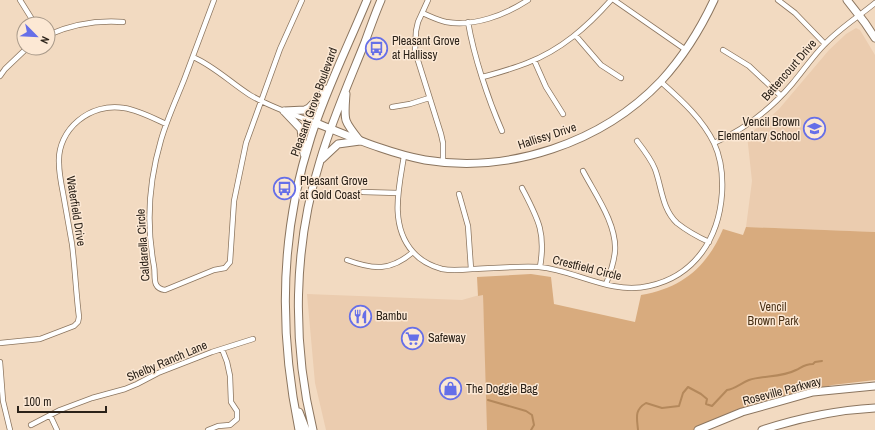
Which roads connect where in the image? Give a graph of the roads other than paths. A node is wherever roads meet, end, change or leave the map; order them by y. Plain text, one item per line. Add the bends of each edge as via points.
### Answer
1 (20, 0) edge
2 (214, 0) edge
3 (302, 0) edge
4 (367, 0) edge
5 (381, 0) edge
6 (428, 0) edge
7 (528, 0) edge
8 (611, 0) edge
9 (614, 0) edge
10 (714, 0) edge
11 (778, 0) edge
12 (847, 0) edge
13 (875, 3) edge
14 (422, 13) junction
15 (860, 15) junction
16 (30, 16) edge
17 (123, 22) dead end
18 (468, 22) junction
19 (56, 32) edge
20 (576, 36) junction
21 (875, 38) edge
22 (825, 44) junction
23 (686, 50) junction
24 (723, 50) dead end
25 (19, 56) edge
26 (192, 57) junction
27 (534, 60) junction
28 (0, 76) edge
29 (483, 77) junction
30 (621, 78) dead end
31 (660, 81) junction
32 (332, 82) junction
33 (346, 88) junction
34 (781, 96) junction
35 (429, 98) junction
36 (261, 101) junction
37 (392, 106) dead end
38 (284, 111) junction
39 (563, 114) dead end
40 (316, 123) junction
41 (166, 124) junction
42 (330, 129) junction
43 (502, 131) dead end
44 (360, 141) junction
45 (637, 141) dead end
46 (714, 143) junction
47 (404, 156) junction
48 (305, 158) junction
49 (443, 161) junction
50 (319, 162) junction
51 (583, 170) dead end
52 (522, 188) dead end
53 (363, 192) dead end
54 (398, 194) junction
55 (460, 194) dead end
56 (709, 242) junction
57 (413, 252) junction
58 (347, 260) dead end
59 (540, 267) junction
60 (471, 270) junction
61 (606, 284) junction
62 (253, 339) dead end
63 (0, 343) edge
64 (222, 349) junction
65 (0, 362) edge
66 (875, 386) edge
67 (1, 401) edge
68 (294, 401) junction
69 (875, 408) edge
70 (50, 415) junction
71 (31, 425) dead end
72 (770, 429) edge
73 (10, 430) edge
74 (57, 430) edge
75 (208, 430) edge
76 (299, 430) edge
77 (306, 430) edge
78 (313, 430) edge
79 (698, 430) edge
80 (762, 430) edge

1 - 16 street
2 - 26 street, Caldarella Circle
3 - 36 street
4 - 32 main road, Pleasant Grove Boulevard
5 - 33 main road, Pleasant Grove Boulevard
6 - 14 street
7 - 18 street via 506,12
8 - 20 street
9 - 23 street
10 - 23 main road, Hallissy Drive
11 - 22 street via 795,13
12 - 15 main road
13 - 15 street, Bettencourt Drive
14 - 18 street via 447,22
14 - 35 street via 416,31 415,51
15 - 21 main road
15 - 22 street, Bettencourt Drive
17 - 19 street via 87,22
18 - 29 street
20 - 27 street
20 - 30 street via 601,64
22 - 34 street, Bettencourt Drive
23 - 31 main road, Hallissy Drive
24 - 34 street via 749,66
25 - 28 street
26 - 36 street via 208,64
26 - 41 street, Caldarella Circle
27 - 29 street
27 - 39 street via 546,87
29 - 43 street
31 - 46 street, Crestfield Circle via 700,120
31 - 49 main road, Hallissy Drive via 618,117 558,147 500,161
32 - 38 main road via 309,108
32 - 40 main road, Pleasant Grove Boulevard
33 - 42 main road, Pleasant Grove Boulevard
33 - 44 main road via 345,121
34 - 46 street, Bettencourt Drive via 746,126
35 - 37 street
35 - 49 street via 443,143
36 - 38 street
36 - 41 street, Caldarella Circle via 237,179 230,262 225,268 160,290 154,281 149,215 153,170
38 - 40 street
38 - 48 main road via 301,129
40 - 42 main road, Hallissy Drive
40 - 48 main road, Pleasant Grove Boulevard
41 - 63 street, Waterfield Drive via 132,110 107,107 83,116 70,128 62,143 58,163 76,273 78,322 74,326 40,339
42 - 44 main road, Hallissy Drive
42 - 50 main road, Pleasant Grove Boulevard
44 - 47 main road, Hallissy Drive
44 - 50 main road via 338,144
45 - 56 street via 654,168 664,203 670,213 685,228
46 - 56 street, Crestfield Circle via 719,157 722,185 719,216
47 - 49 main road, Hallissy Drive
47 - 54 street, Crestfield Circle
48 - 68 main road, Pleasant Grove Boulevard via 293,207 285,291 287,348
50 - 78 main road, Pleasant Grove Boulevard via 304,237 298,291 302,372
51 - 61 street via 615,239 613,261
52 - 59 street via 541,228 543,241
53 - 54 street
54 - 57 street, Crestfield Circle via 401,232
55 - 60 street via 468,226
56 - 61 street, Crestfield Circle via 692,264 670,279 648,287 616,287
57 - 58 street via 404,260 384,267 364,266
57 - 60 street, Crestfield Circle via 441,268
59 - 60 street, Crestfield Circle
59 - 61 street, Crestfield Circle
62 - 64 street, Shelby Ranch Lane
64 - 70 street, Shelby Ranch Lane via 158,373 131,387 92,398
64 - 75 street via 230,376 231,402 237,411 237,419 230,426 218,426
65 - 67 street
66 - 79 main road, Roseville Parkway via 813,392 742,412
67 - 73 street
68 - 76 main road, Pleasant Grove Boulevard
68 - 77 main road
69 - 72 main road via 818,416
70 - 71 street, Shelby Ranch Lane
70 - 74 street
72 - 80 main road

